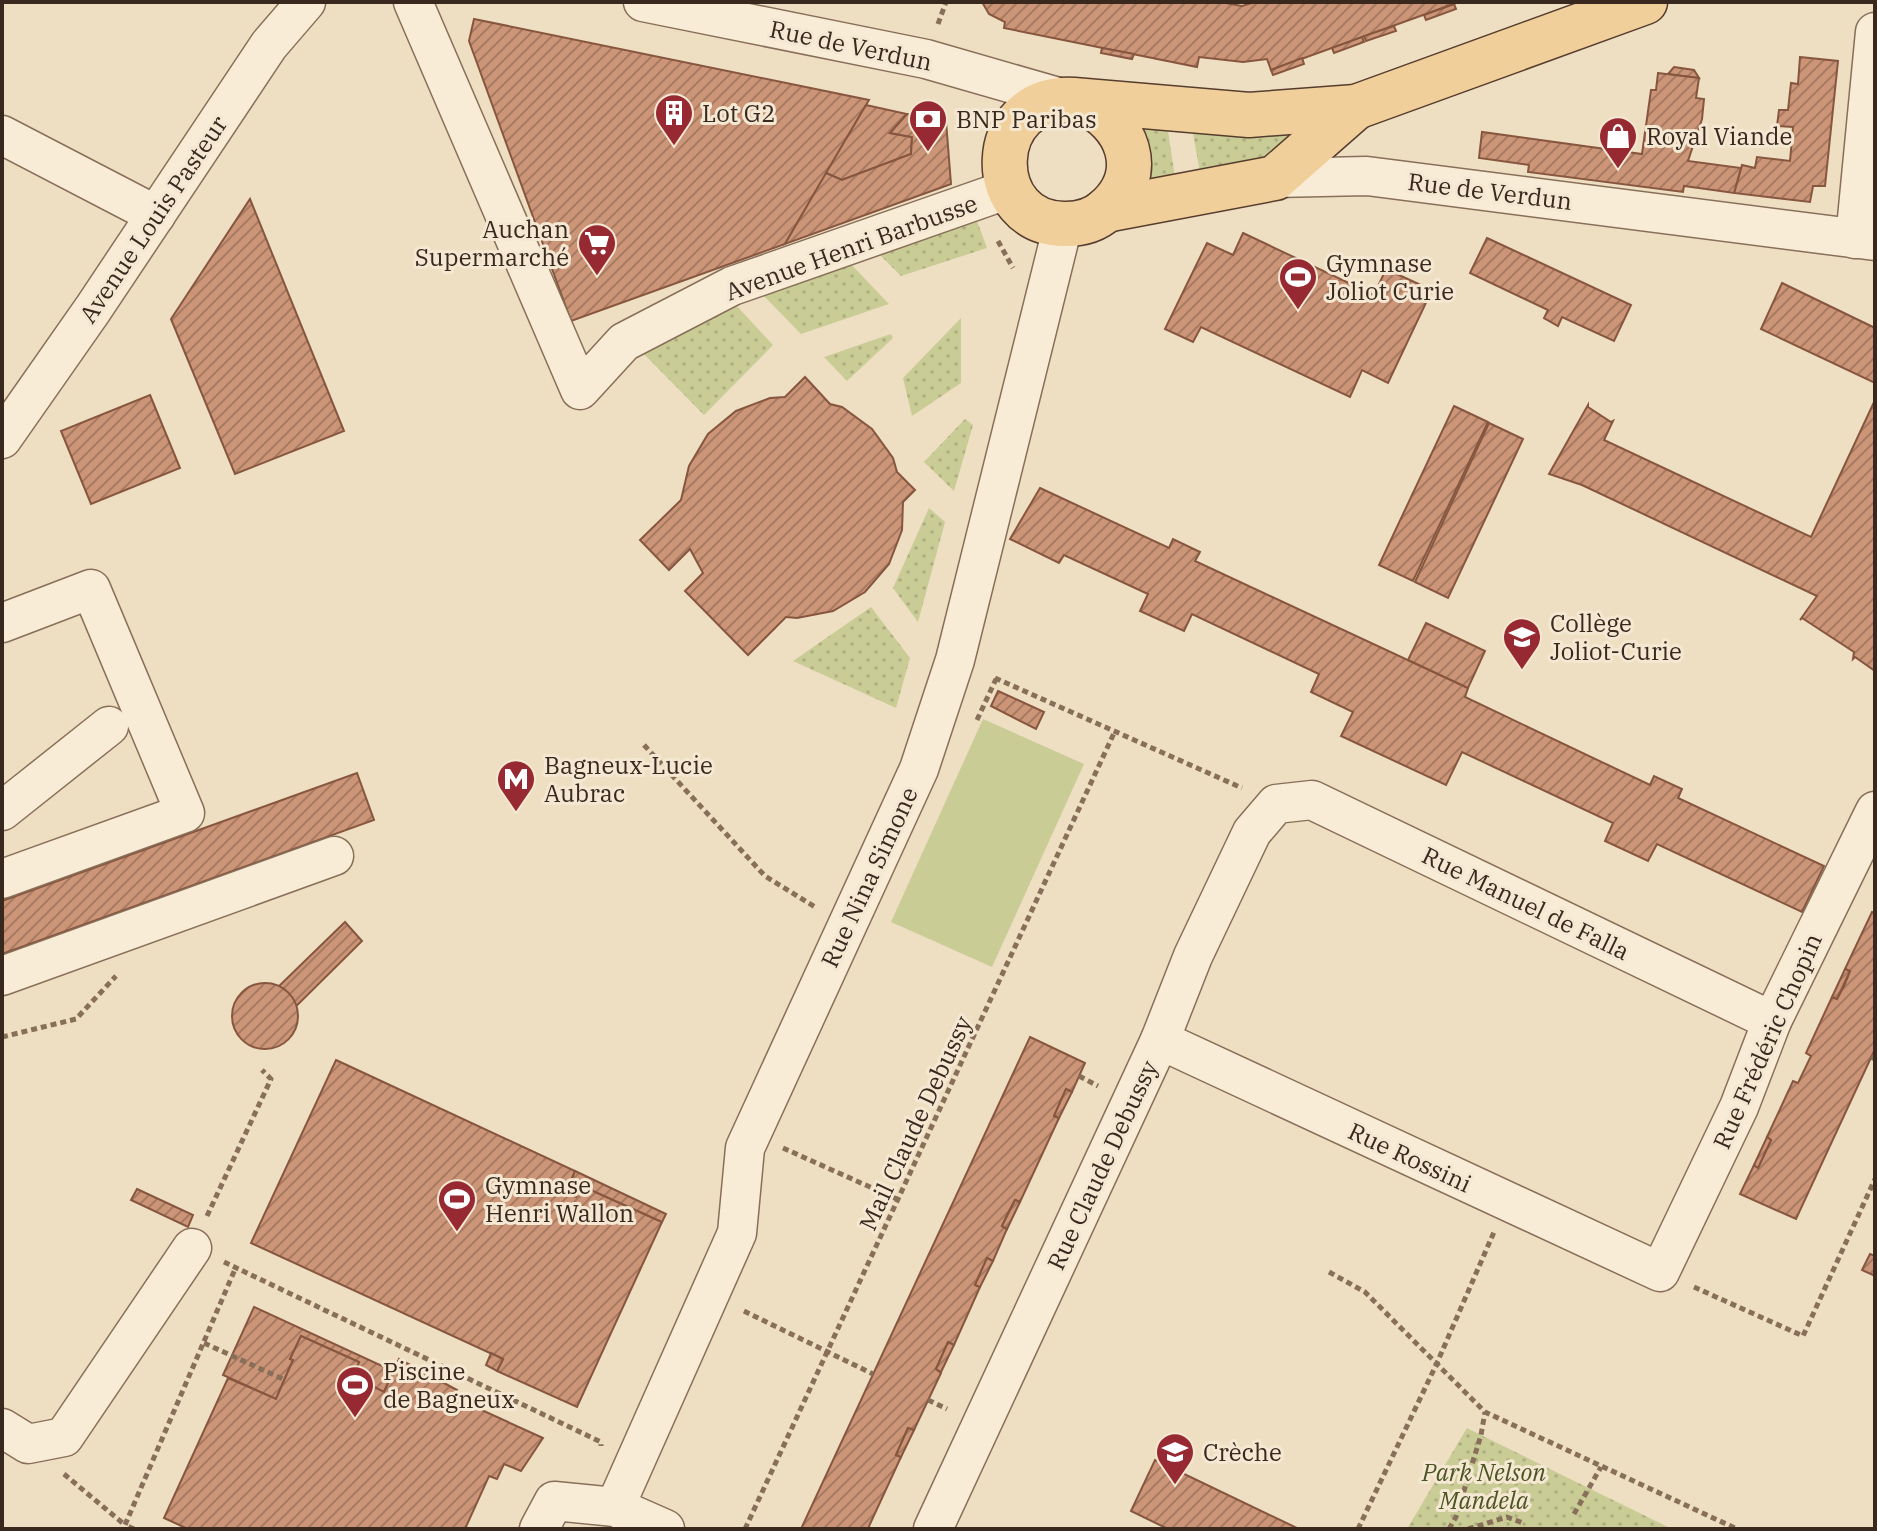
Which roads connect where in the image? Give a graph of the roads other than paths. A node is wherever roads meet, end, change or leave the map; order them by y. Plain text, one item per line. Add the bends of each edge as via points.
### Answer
1 (306, 2) edge
2 (413, 2) edge
3 (1645, 2) edge
4 (658, 3) edge
5 (1875, 32) edge
6 (964, 72) junction
7 (1074, 101) junction
8 (1356, 107) junction
9 (1011, 132) junction
10 (2, 135) edge
11 (1275, 178) junction
12 (993, 195) junction
13 (1106, 210) junction
14 (156, 215) junction
15 (1063, 225) junction
16 (1865, 240) edge
17 (2, 439) edge
18 (2, 623) edge
19 (109, 726) dead end
20 (1276, 804) joint
21 (2, 811) edge
22 (1875, 811) edge
23 (334, 856) dead end
24 (2, 879) edge
25 (2, 976) edge
26 (1772, 1021) junction
27 (1160, 1040) junction
28 (192, 1248) road end
29 (1660, 1272) joint
30 (15, 1436) edge
31 (600, 1513) edge
32 (539, 1529) edge
33 (665, 1529) edge
34 (933, 1529) edge

1 - 14 street, Avenue Louis Pasteur via 269,45
2 - 12 street, Avenue Henri Barbusse via 580,390 624,342 732,286
3 - 8 main road
4 - 6 street, Rue de Verdun via 926,59
5 - 16 street
6 - 7 street, Rue de Verdun
6 - 9 street, Rue de Verdun via 990,96
7 - 8 main road via 1249,115
7 - 9 main road via 1033,108
7 - 13 main road via 1100,109 1124,139 1126,178
8 - 11 main road
9 - 12 main road
10 - 14 street
11 - 13 main road, Rue de Verdun
11 - 16 street, Rue de Verdun via 1367,176
12 - 15 main road
13 - 15 main road
14 - 17 street, Avenue Louis Pasteur
15 - 31 street, Rue Nina Simone via 955,660 919,769 745,1148 737,1233
18 - 24 street via 91,589 185,813
19 - 21 street
20 - 26 street, Rue Manuel de Falla via 1312,800
20 - 27 street, Rue Claude Debussy via 1239,858
22 - 26 street, Rue Frédéric Chopin
23 - 25 street
26 - 29 street, Rue Frédéric Chopin via 1739,1107
27 - 29 street, Rue Rossini
27 - 34 street, Rue Claude Debussy
28 - 30 street via 64,1437
31 - 32 street via 554,1501
31 - 33 street

